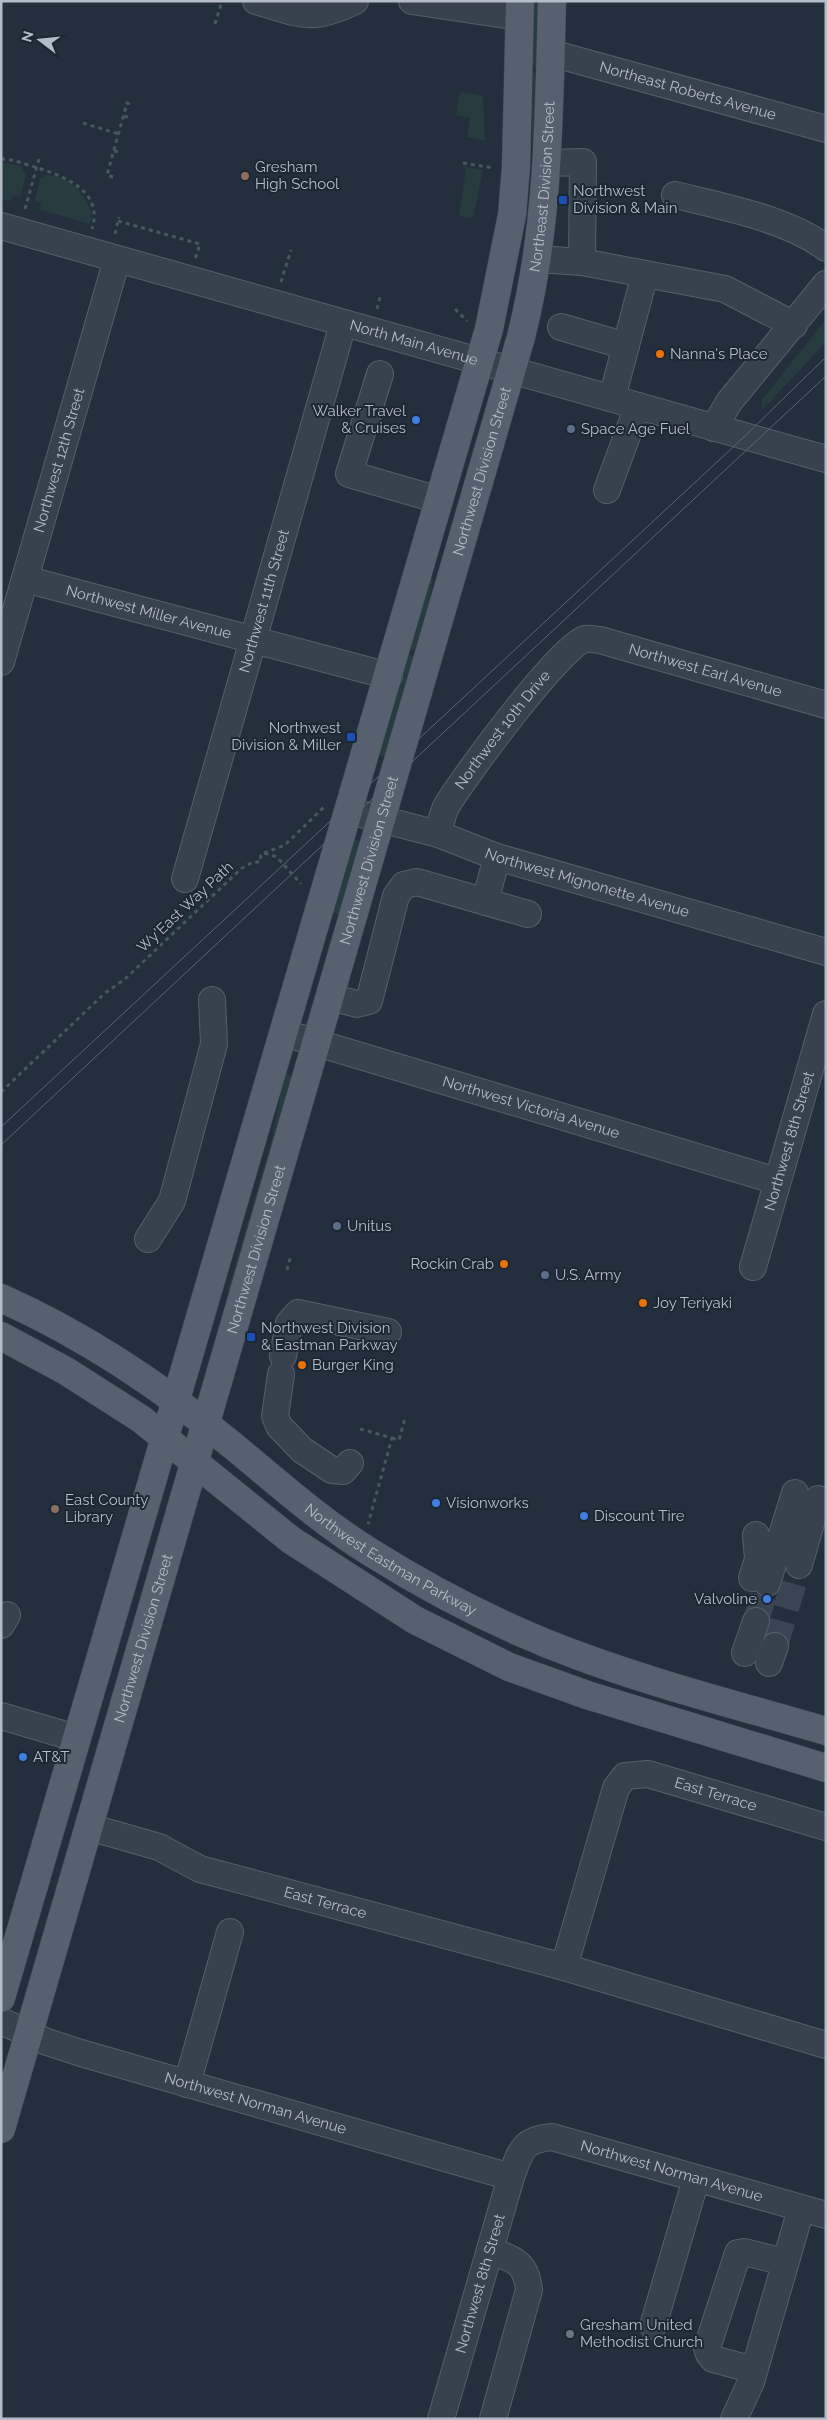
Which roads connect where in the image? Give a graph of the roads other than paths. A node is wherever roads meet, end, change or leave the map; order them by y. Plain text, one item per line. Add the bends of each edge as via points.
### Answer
1 (256, 1) edge
2 (355, 1) edge
3 (552, 1) edge
4 (424, 2) edge
5 (520, 9) edge
6 (551, 53) junction
7 (826, 129) edge
8 (547, 163) junction
9 (675, 195) dead end
10 (10, 229) edge
11 (826, 248) edge
12 (117, 259) junction
13 (538, 259) junction
14 (582, 262) junction
15 (645, 274) junction
16 (826, 284) edge
17 (343, 324) junction
18 (794, 325) junction
19 (561, 327) dead end
20 (626, 346) junction
21 (480, 360) junction
22 (512, 370) junction
23 (380, 374) dead end
24 (612, 398) junction
25 (638, 406) junction
26 (714, 428) junction
27 (826, 459) edge
28 (607, 490) dead end
29 (439, 500) junction
30 (25, 579) junction
31 (252, 638) junction
32 (586, 639) joint
33 (1, 662) edge
34 (388, 676) junction
35 (826, 705) edge
36 (349, 810) junction
37 (382, 819) junction
38 (438, 834) junction
39 (497, 857) junction
40 (185, 879) dead end
41 (485, 902) junction
42 (528, 914) dead end
43 (826, 952) edge
44 (330, 997) junction
45 (212, 1000) dead end
46 (826, 1014) edge
47 (284, 1033) junction
48 (317, 1042) junction
49 (777, 1181) junction
50 (148, 1239) dead end
51 (753, 1267) dead end
52 (1, 1298) edge
53 (388, 1332) dead end
54 (1, 1336) edge
55 (174, 1401) junction
56 (205, 1424) junction
57 (164, 1437) junction
58 (194, 1461) junction
59 (350, 1463) dead end
60 (756, 1535) dead end
61 (799, 1565) tunnel mouth
62 (748, 1619) tunnel mouth
63 (737, 1650) dead end
64 (1, 1716) edge
65 (826, 1731) edge
66 (76, 1738) junction
67 (826, 1768) edge
68 (89, 1827) junction
69 (826, 1827) edge
70 (230, 1932) dead end
71 (564, 1967) junction
72 (1, 1998) edge
73 (1, 2020) edge
74 (29, 2034) junction
75 (826, 2045) edge
76 (187, 2084) junction
77 (1, 2129) edge
78 (521, 2150) joint
79 (511, 2177) junction
80 (696, 2179) junction
81 (801, 2209) junction
82 (826, 2215) edge
83 (490, 2250) junction
84 (786, 2262) junction
85 (653, 2326) dead end
86 (754, 2370) junction
87 (441, 2419) edge
88 (493, 2419) edge
89 (734, 2419) edge

1 - 2 street via 306,16 322,15
3 - 6 main road, Northeast Division Street
4 - 5 street
5 - 21 main road, Northeast Division Street via 516,172 505,256
6 - 7 street, Northeast Roberts Avenue
6 - 8 main road, Northeast Division Street
8 - 13 main road, Northeast Division Street
8 - 14 street via 583,162
9 - 11 street via 748,214 810,236
10 - 12 street, North Main Avenue
12 - 17 street, North Main Avenue
12 - 30 street, Northwest 12th Street
13 - 14 street
13 - 22 main road, Northeast Division Street
14 - 15 street
15 - 18 street via 725,290
15 - 20 street
16 - 18 street
17 - 21 street, North Main Avenue
17 - 31 street, Northwest 11th Street
18 - 26 street via 729,402
19 - 20 street
20 - 24 street
21 - 22 street, North Main Avenue
21 - 29 main road
22 - 24 street, North Main Avenue
22 - 37 main road, Northwest Division Street
23 - 29 street via 349,474
24 - 25 street, North Main Avenue
25 - 26 street, North Main Avenue
25 - 28 street
26 - 27 street, North Main Avenue
29 - 34 main road
30 - 31 street, Northwest Miller Avenue
30 - 33 street, Northwest 12th Street
31 - 34 street, Northwest Miller Avenue
31 - 40 street, Northwest 11th Street
32 - 35 street, Northwest Earl Avenue via 600,640
32 - 38 street, Northwest 10th Drive via 573,646 522,703 446,806
34 - 36 main road
36 - 37 street, Northwest Mignonette Avenue
36 - 47 main road
37 - 38 street, Northwest Mignonette Avenue
37 - 44 main road, Northwest Division Street
38 - 39 street, Northwest Mignonette Avenue
39 - 41 street
39 - 43 street, Northwest Mignonette Avenue
41 - 42 street
41 - 44 street via 417,882 404,884 396,896 368,1001 357,1004
44 - 48 main road, Northwest Division Street
45 - 50 street via 214,1044 210,1062 172,1201
46 - 49 street, Northwest 8th Street
47 - 48 street, Northwest Victoria Avenue
47 - 55 main road
48 - 49 street, Northwest Victoria Avenue
48 - 56 main road, Northwest Division Street
49 - 51 street, Northwest 8th Street
52 - 55 main road, Northwest Eastman Parkway via 84,1342
53 - 59 street via 298,1314 289,1323 275,1416 279,1426 302,1450 332,1470 343,1471
54 - 57 main road via 66,1371
55 - 56 main road, Northwest Eastman Parkway
55 - 57 main road
56 - 58 main road, Northwest Division Street
56 - 65 main road, Northwest Eastman Parkway via 313,1512 362,1546 440,1594 486,1617 616,1669
57 - 58 main road
57 - 66 main road
58 - 67 main road via 291,1540 346,1578 415,1620 510,1667 587,1695
58 - 68 main road, Northwest Division Street
60 - 61 street via 760,1581 806,1496
62 - 63 street
64 - 66 street
66 - 72 main road
68 - 71 street, East Terrace via 159,1848 209,1871
68 - 74 main road, Northwest Division Street
69 - 71 street, East Terrace via 648,1774 625,1776 616,1788
70 - 76 street
71 - 75 street, East Terrace
73 - 74 street, Northwest Norman Avenue
74 - 76 street, Northwest Norman Avenue via 80,2053
74 - 77 main road, Northwest Division Street
76 - 79 street, Northwest Norman Avenue
78 - 79 street, Northwest 8th Street
78 - 80 street, Northwest Norman Avenue via 534,2138 552,2137
79 - 83 street, Northwest 8th Street
80 - 81 street, Northwest Norman Avenue
80 - 85 street
81 - 82 street, Northwest Norman Avenue
81 - 84 street
83 - 87 street, Northwest 8th Street
83 - 88 street via 517,2261 528,2275 529,2290
84 - 86 street
84 - 86 street via 738,2253 707,2348 713,2359
86 - 89 street

